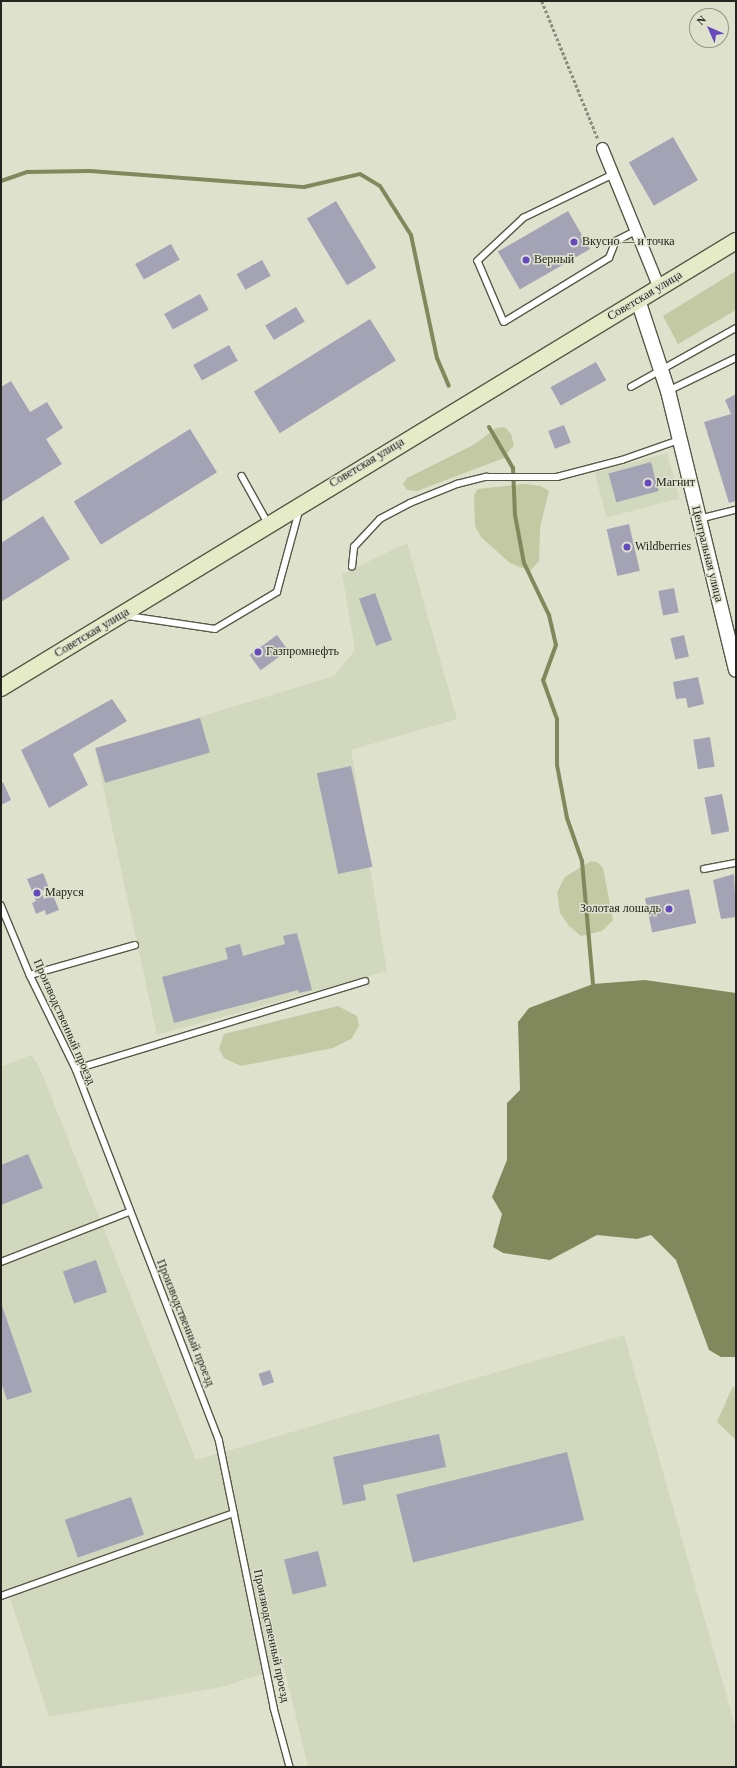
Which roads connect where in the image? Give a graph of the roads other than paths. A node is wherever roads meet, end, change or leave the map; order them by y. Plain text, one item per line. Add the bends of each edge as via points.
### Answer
1 (602, 148) road end
2 (613, 174) junction
3 (636, 231) junction
4 (736, 241) edge
5 (659, 288) junction
6 (638, 300) junction
7 (736, 328) edge
8 (736, 358) edge
9 (661, 371) junction
10 (632, 386) dead end
11 (668, 392) junction
12 (680, 440) junction
13 (242, 476) dead end
14 (301, 503) junction
15 (736, 510) edge
16 (699, 519) junction
17 (268, 523) junction
18 (352, 567) dead end
19 (121, 615) junction
20 (736, 670) edge
21 (1, 688) edge
22 (736, 863) edge
23 (704, 869) dead end
24 (1, 905) edge
25 (135, 945) dead end
26 (30, 975) junction
27 (365, 981) dead end
28 (76, 1069) junction
29 (129, 1212) junction
30 (1, 1262) edge
31 (234, 1513) junction
32 (1, 1596) edge
33 (290, 1767) edge

1 - 2 street
2 - 3 street
2 - 3 lane via 524,218 478,261 504,322 609,258 616,241
3 - 5 street
4 - 5 main road, Советская улица
5 - 6 main road, Советская улица
6 - 9 street, Центральная улица
6 - 14 main road, Советская улица
7 - 9 lane
8 - 11 lane
9 - 10 lane
9 - 11 street, Центральная улица
11 - 12 street, Центральная улица
12 - 16 street, Центральная улица
12 - 18 lane via 616,462 557,477 486,477 457,484 410,503 380,519 354,547
13 - 17 lane
14 - 17 main road, Советская улица
14 - 19 lane via 277,592 215,629
15 - 16 lane
16 - 20 street, Центральная улица
17 - 19 main road, Советская улица
19 - 21 main road, Советская улица
22 - 23 lane
24 - 26 lane, Производственный проезд
25 - 26 lane
26 - 28 lane, Производственный проезд
27 - 28 lane
28 - 29 lane, Производственный проезд
29 - 30 lane
29 - 31 lane, Производственный проезд via 219,1439
31 - 32 lane
31 - 33 lane, Производственный проезд via 274,1708

